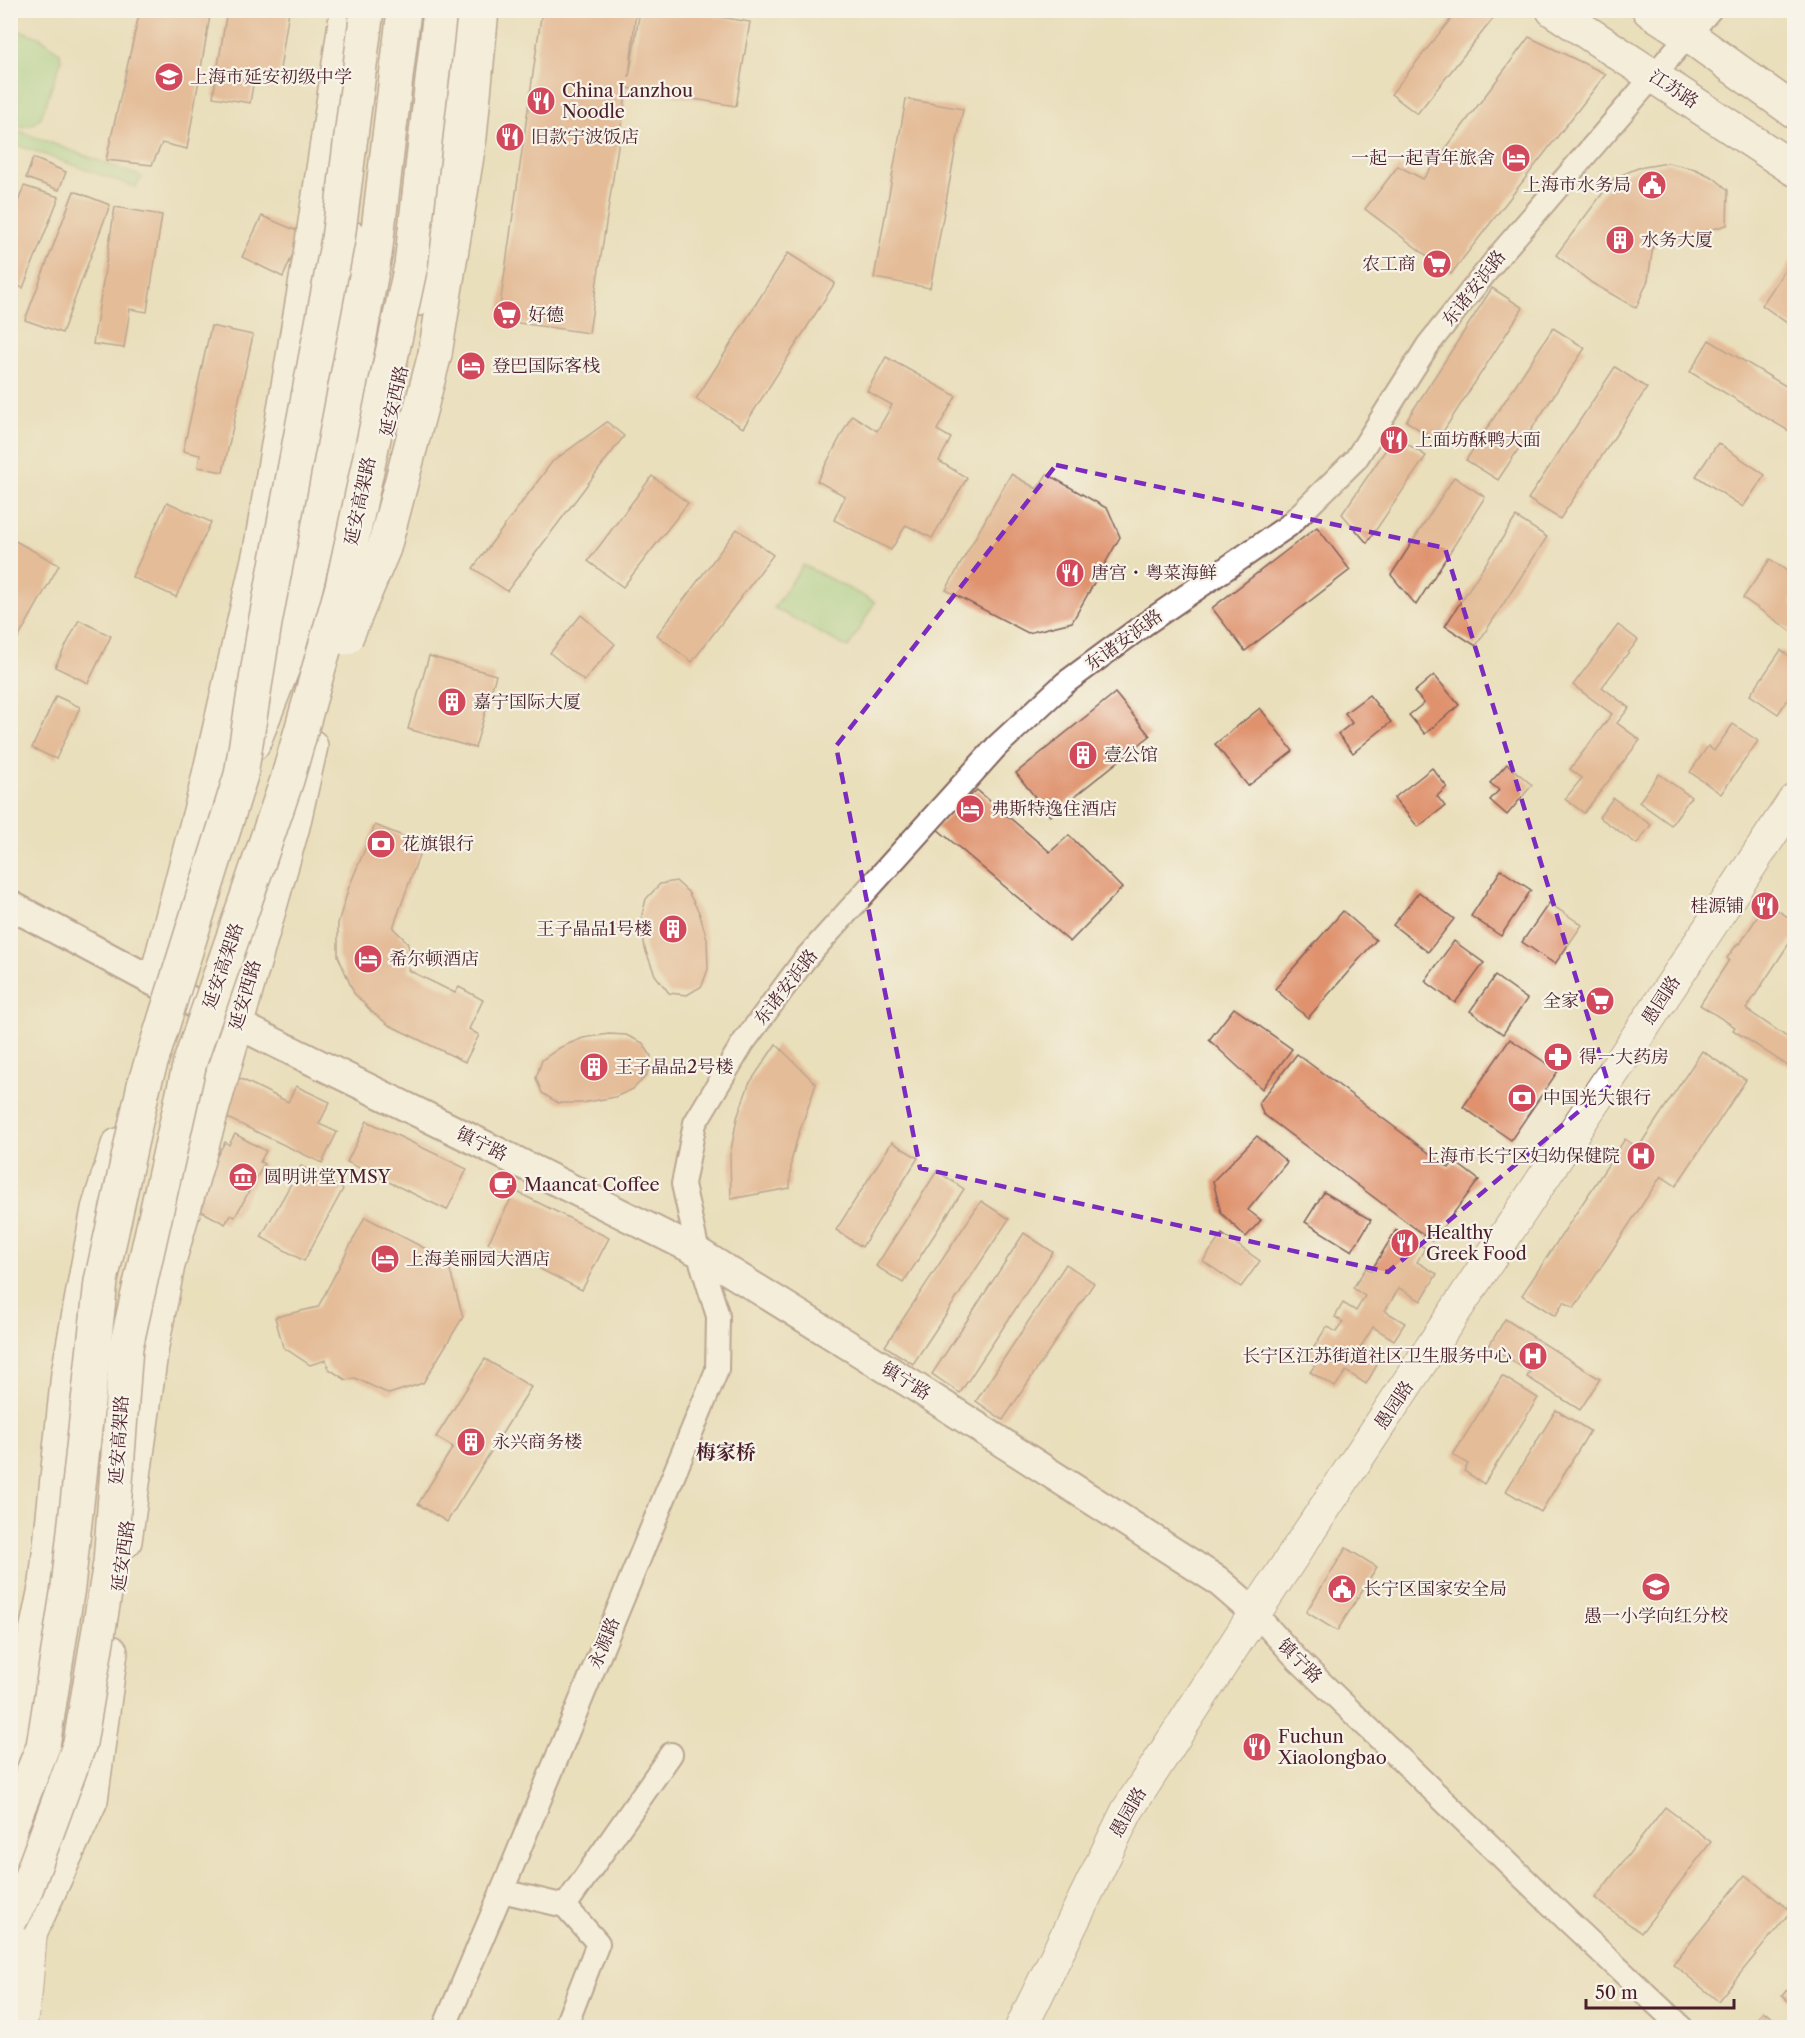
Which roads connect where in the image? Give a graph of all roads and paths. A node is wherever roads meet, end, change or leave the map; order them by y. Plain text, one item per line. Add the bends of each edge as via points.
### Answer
1 (347, 10) edge
2 (367, 10) edge
3 (378, 10) edge
4 (404, 10) edge
5 (440, 10) edge
6 (463, 10) edge
7 (482, 10) edge
8 (1552, 10) edge
9 (1649, 10) edge
10 (1710, 10) edge
11 (1688, 35) junction
12 (1653, 75) junction
13 (1794, 111) edge
14 (1794, 169) edge
15 (296, 337) junction
16 (339, 342) junction
17 (269, 496) junction
18 (308, 506) junction
19 (241, 775) junction
20 (287, 780) junction
21 (1794, 800) edge
22 (10, 905) edge
23 (167, 989) junction
24 (237, 1025) junction
25 (698, 1252) junction
26 (1255, 1613) junction
27 (671, 1754) dead end
28 (10, 1757) edge
29 (10, 1817) edge
30 (10, 1828) edge
31 (502, 1891) junction
32 (565, 1906) junction
33 (21, 1926) edge
34 (10, 1970) edge
35 (20, 2028) edge
36 (444, 2028) edge
37 (565, 2028) edge
38 (1021, 2028) edge
39 (1682, 2028) edge

1 - 15 main road
2 - 19 main road, bridge via 338,239 265,623
3 - 16 main road
4 - 19 main road, 延安高架路, bridge via 375,255 338,454 293,642
5 - 20 main road, 延安高架路, bridge via 411,265 342,586
6 - 24 main road, 延安西路 via 438,218 292,826
7 - 20 main road, bridge via 470,137 435,354 384,548
8 - 12 main road, 江苏路
9 - 11 main road
10 - 11 street, 东诸安浜路
11 - 12 street, 东诸安浜路
11 - 13 main road
12 - 14 main road, 江苏路
12 - 25 street, 东诸安浜路 via 1428,345 1356,459 1288,526 1065,683 997,746 806,959 743,1043 694,1123 683,1184
15 - 16 main road
15 - 17 main road
16 - 18 main road via 333,394
17 - 18 main road
17 - 23 main road via 205,792 159,967
18 - 23 main road via 264,693
19 - 30 main road, 延安高架路, bridge via 144,1085 101,1281 68,1587 43,1746
20 - 33 main road, 延安高架路, bridge via 190,1062 126,1347 110,1563 80,1743 24,1894
21 - 26 main road, 愚园路
22 - 23 street, 镇宁路
23 - 24 street, 镇宁路
23 - 28 main road via 98,1209 68,1373 45,1583
24 - 25 street, 镇宁路
24 - 33 main road, 延安西路 via 168,1265 152,1346 90,1800
25 - 26 street, 镇宁路 via 1217,1580
25 - 31 street, 永源路 via 718,1316 717,1370
26 - 38 main road, 愚园路 via 1127,1811
26 - 39 street, 镇宁路 via 1296,1658
27 - 32 street
29 - 33 main road
31 - 32 street
31 - 36 street, 永源路
32 - 37 street via 598,1943
33 - 34 main road, 延安西路
33 - 35 main road via 26,1992

